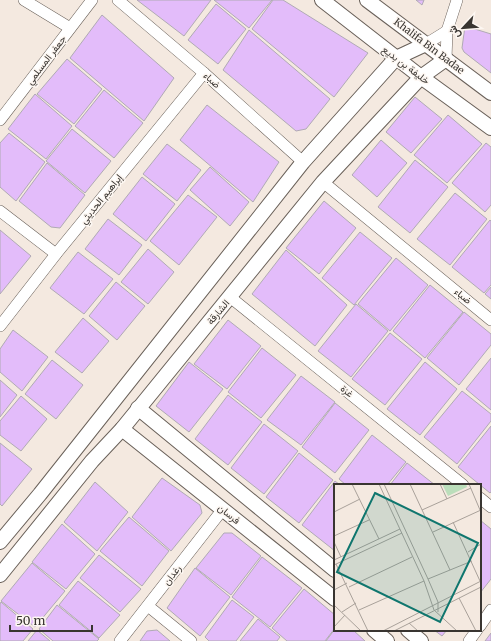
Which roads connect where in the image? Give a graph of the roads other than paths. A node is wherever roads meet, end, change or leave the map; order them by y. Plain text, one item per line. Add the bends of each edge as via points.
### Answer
1 (24, 0) edge
2 (92, 0) edge
3 (118, 0) edge
4 (322, 0) edge
5 (367, 0) edge
6 (457, 0) edge
7 (70, 28) junction
8 (447, 31) junction
9 (426, 44) junction
10 (396, 58) junction
11 (446, 58) junction
12 (204, 73) junction
13 (421, 77) junction
14 (491, 93) edge
15 (0, 120) edge
16 (491, 128) edge
17 (303, 162) junction
18 (323, 182) junction
19 (0, 211) edge
20 (56, 254) junction
21 (230, 297) junction
22 (491, 320) edge
23 (0, 326) edge
24 (138, 408) junction
25 (122, 430) junction
26 (462, 484) edge
27 (40, 494) junction
28 (481, 499) edge
29 (55, 507) junction
30 (491, 507) edge
31 (223, 509) junction
32 (0, 542) edge
33 (334, 569) edge
34 (0, 575) edge
35 (334, 598) edge
36 (148, 606) junction
37 (491, 610) edge
38 (481, 625) edge
39 (375, 631) edge
40 (409, 631) edge
41 (476, 631) edge
42 (120, 641) edge
43 (191, 641) edge
44 (387, 641) edge
45 (421, 641) edge
46 (469, 641) edge

1 - 7 street
2 - 7 street, جعفر المسلمي
3 - 12 street, ضباء
4 - 10 street, خليفة بن بديع
5 - 9 street, Khalifa Bin Badae
6 - 8 street
7 - 15 street, جعفر المسلمي
8 - 9 street
8 - 11 street
9 - 10 street
9 - 11 street, Khalifa Bin Badae
10 - 13 street, خليفة بن بديع
10 - 17 street
11 - 13 street, الشارقة
11 - 14 street, Khalifa Bin Badae
12 - 17 street, ضباء
12 - 20 street, إبراهيم الحديثي
13 - 16 street, خليفة بن بديع
13 - 18 street, الشارقة
17 - 27 street
18 - 21 street, الشارقة
18 - 22 street, ضباء
19 - 20 street
20 - 23 street, إبراهيم الحديثي
21 - 24 street, الشارقة
21 - 26 street, غزة
24 - 25 street, الشارقة
24 - 33 street
25 - 29 street, الشارقة via 92,461
25 - 31 street, فرسان
27 - 29 street
27 - 32 street
28 - 30 street
29 - 34 street, الشارقة
31 - 35 street, فرسان
31 - 36 street, رغدان
36 - 42 street, رغدان
36 - 43 street
37 - 38 street
39 - 44 street
40 - 45 street
41 - 46 street

